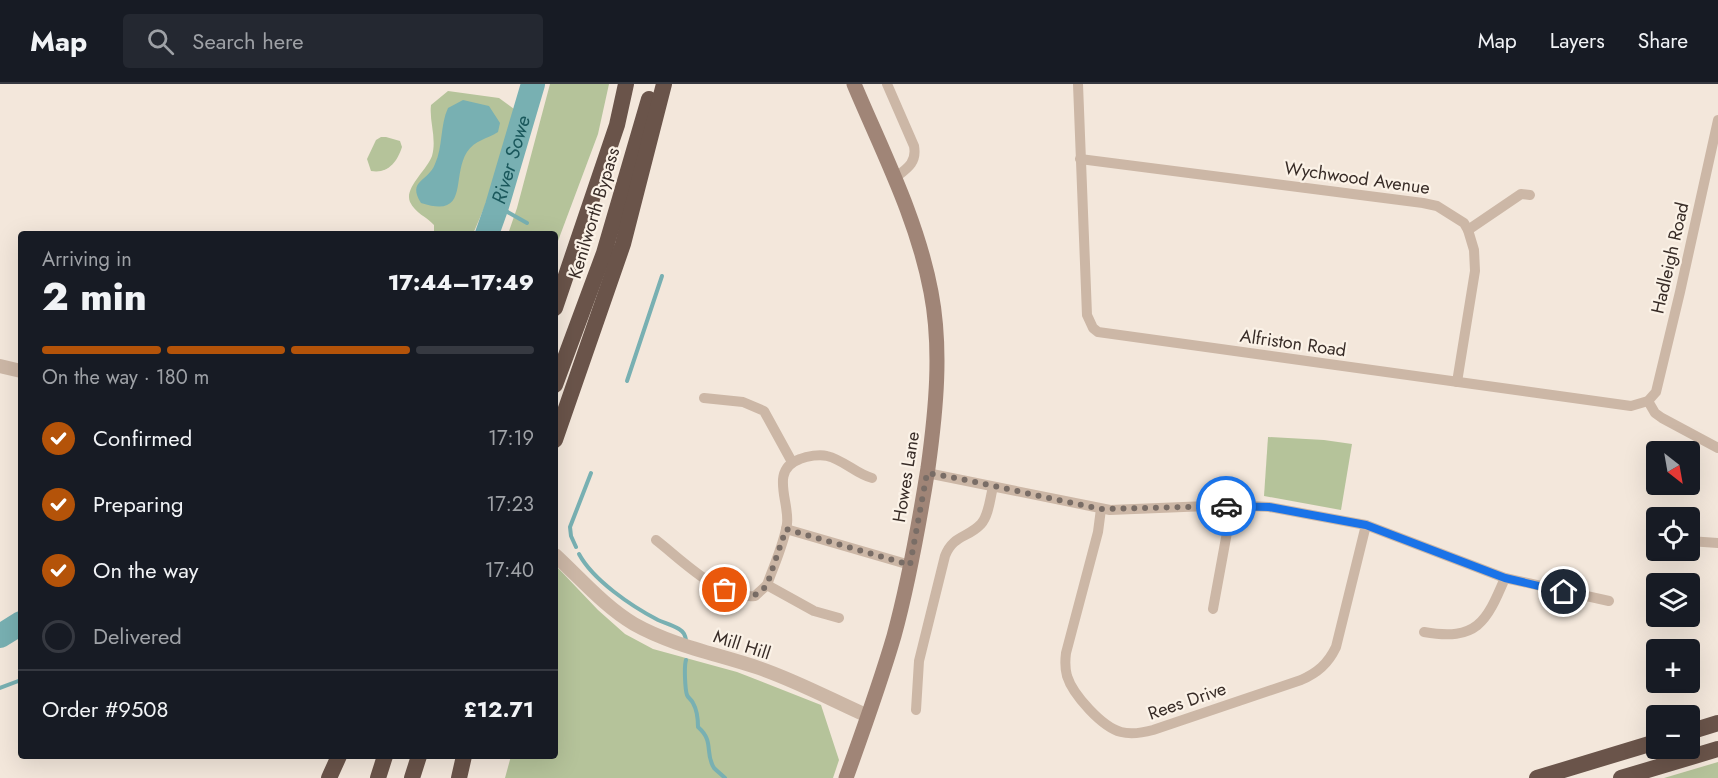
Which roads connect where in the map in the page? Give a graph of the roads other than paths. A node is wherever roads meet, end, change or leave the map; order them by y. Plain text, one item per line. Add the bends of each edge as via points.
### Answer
1 (626, 84) edge
2 (654, 84) edge
3 (664, 84) edge
4 (854, 84) edge
5 (888, 84) edge
6 (1078, 84) edge
7 (1718, 120) edge
8 (1080, 159) junction
9 (896, 177) junction
10 (1530, 195) dead end
11 (1468, 230) junction
12 (570, 269) junction
13 (558, 287) edge
14 (558, 300) edge
15 (0, 366) edge
16 (18, 369) edge
17 (558, 377) edge
18 (1457, 382) junction
19 (704, 399) dead end
20 (1648, 401) junction
21 (558, 431) edge
22 (1718, 448) edge
23 (792, 462) junction
24 (927, 473) junction
25 (872, 478) dead end
26 (993, 487) junction
27 (1232, 505) junction
28 (1101, 509) junction
29 (1366, 525) junction
30 (786, 529) junction
31 (656, 540) dead end
32 (1700, 542) edge
33 (1718, 543) edge
34 (558, 558) edge
35 (910, 565) junction
36 (1505, 578) junction
37 (767, 585) junction
38 (1609, 601) dead end
39 (1213, 609) dead end
40 (839, 618) dead end
41 (1424, 632) dead end
42 (916, 710) dead end
43 (868, 716) junction
44 (1718, 723) edge
45 (1700, 729) edge
46 (1646, 745) edge
47 (1718, 749) edge
48 (338, 759) edge
49 (384, 759) edge
50 (418, 759) edge
51 (463, 759) edge
52 (329, 778) edge
53 (378, 778) edge
54 (412, 778) edge
55 (459, 778) edge
56 (846, 778) edge
57 (1537, 778) edge
58 (1621, 778) edge

1 - 12 highway, Kenilworth Bypass via 617,125
2 - 17 highway, Kenilworth Bypass via 604,253
3 - 21 highway via 623,244
4 - 9 main road, Howes Lane
5 - 9 street via 915,153 914,161
6 - 8 street, Alfriston Road
7 - 20 street, Hadleigh Road via 1656,392
8 - 11 street, Wychwood Avenue via 1423,203 1453,215
8 - 18 street, Alfriston Road via 1087,315 1098,332
9 - 24 main road, Howes Lane via 924,260 936,325 936,392
10 - 11 street via 1521,194
11 - 18 street via 1475,271
12 - 13 highway
12 - 14 highway
15 - 16 street
18 - 20 street, Alfriston Road via 1631,406
19 - 23 street via 743,402 764,411
20 - 22 street via 1662,418
23 - 25 street via 826,455
23 - 30 street via 783,483
24 - 26 street
24 - 35 main road, Howes Lane
26 - 28 street
26 - 42 street via 981,524 951,543 945,556 919,661
27 - 28 street
27 - 29 street via 1269,507
27 - 39 street
28 - 29 street, Rees Drive via 1065,668 1073,690 1095,714 1112,729 1132,734 1301,680 1322,667 1336,647
29 - 36 street
30 - 35 street
30 - 37 street
31 - 37 street via 697,573 735,595 755,596
32 - 33 street
34 - 43 street, Mill Hill via 633,623 666,639 760,668
35 - 43 main road, Howes Lane via 894,634
36 - 38 street
36 - 41 street via 1492,610 1476,626 1455,635
37 - 40 street via 814,611
43 - 56 main road, Howes Lane
44 - 45 highway
46 - 57 highway
47 - 58 highway
48 - 52 highway
49 - 53 highway
50 - 54 highway
51 - 55 highway

